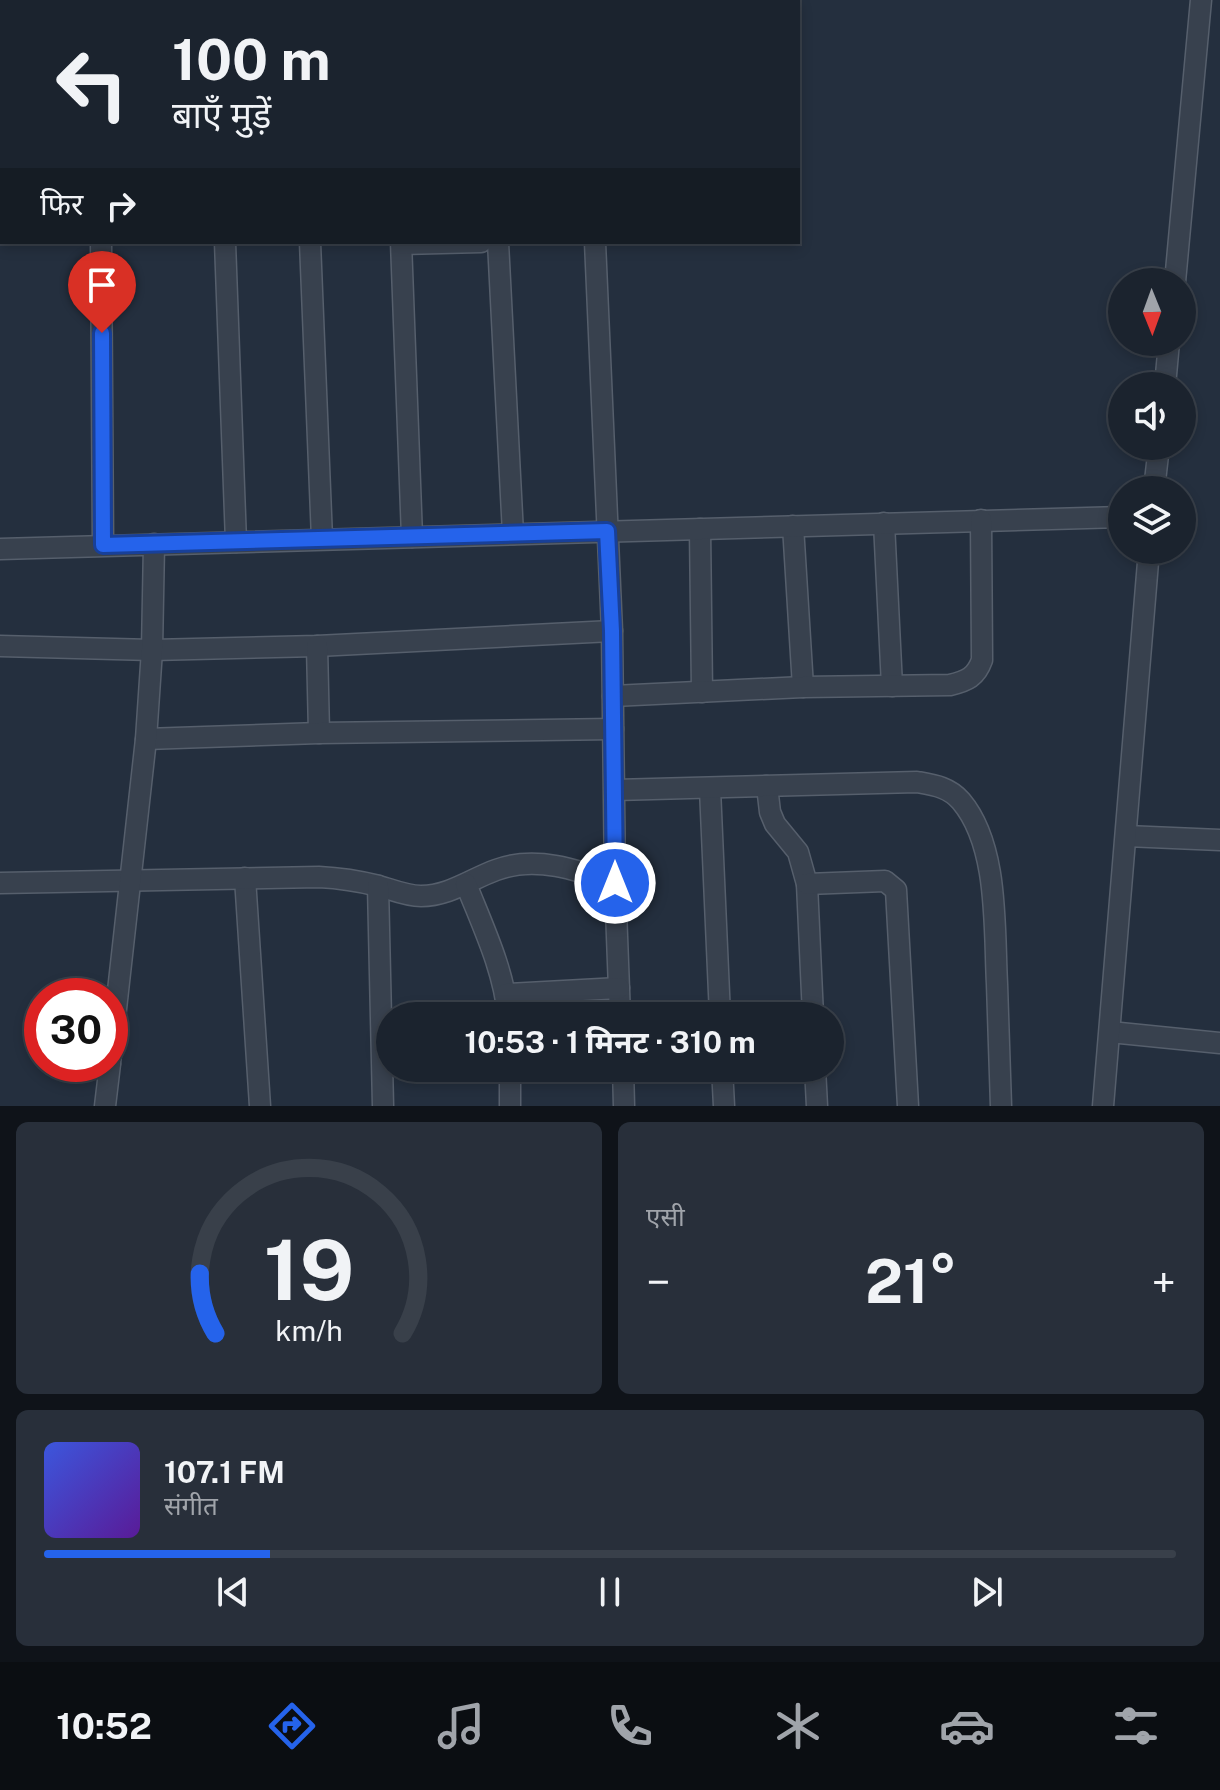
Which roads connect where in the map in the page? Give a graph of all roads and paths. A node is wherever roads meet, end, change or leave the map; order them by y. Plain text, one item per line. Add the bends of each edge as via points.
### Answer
1 (1201, 0) edge
2 (101, 244) edge
3 (225, 244) edge
4 (310, 244) edge
5 (402, 244) edge
6 (498, 244) edge
7 (595, 244) edge
8 (1176, 268) edge
9 (1108, 517) edge
10 (981, 520) junction
11 (884, 523) junction
12 (793, 526) junction
13 (700, 529) junction
14 (607, 531) junction
15 (513, 534) junction
16 (412, 537) junction
17 (322, 539) junction
18 (236, 542) junction
19 (154, 544) junction
20 (103, 545) junction
21 (0, 549) edge
22 (1148, 564) edge
23 (612, 631) junction
24 (0, 646) edge
25 (317, 646) junction
26 (152, 650) junction
27 (892, 686) junction
28 (803, 687) junction
29 (702, 692) junction
30 (613, 696) junction
31 (613, 729) junction
32 (319, 733) junction
33 (146, 739) junction
34 (767, 786) junction
35 (710, 789) junction
36 (615, 790) junction
37 (1126, 836) junction
38 (1220, 840) edge
39 (245, 878) junction
40 (129, 880) junction
41 (0, 883) edge
42 (615, 883) junction
43 (466, 884) junction
44 (807, 884) junction
45 (378, 886) junction
46 (119, 978) edge
47 (619, 988) junction
48 (506, 994) junction
49 (507, 1002) edge
50 (620, 1002) edge
51 (719, 1002) edge
52 (812, 1002) edge
53 (1110, 1032) junction
54 (1220, 1043) edge
55 (108, 1082) edge
56 (510, 1082) edge
57 (623, 1082) edge
58 (723, 1082) edge
59 (816, 1082) edge
60 (105, 1106) edge
61 (260, 1106) edge
62 (383, 1106) edge
63 (510, 1106) edge
64 (624, 1106) edge
65 (724, 1106) edge
66 (817, 1106) edge
67 (908, 1106) edge
68 (1001, 1106) edge
69 (1103, 1106) edge

1 - 8 street
2 - 20 street
3 - 18 street
4 - 17 street
5 - 16 street
6 - 15 street
7 - 14 street
9 - 10 street
10 - 11 street
10 - 27 street via 982,660 977,673 950,685
11 - 12 street
11 - 27 street
12 - 13 street
12 - 28 street
13 - 14 street
13 - 29 street
14 - 15 street
14 - 23 street
15 - 16 street
16 - 17 street
17 - 18 street
18 - 19 street
19 - 20 street
19 - 26 street
20 - 21 street
22 - 37 street
23 - 25 street
23 - 30 street
24 - 26 street
25 - 26 street
25 - 32 street
26 - 33 street
27 - 28 street
28 - 29 street
29 - 30 street
30 - 31 street
31 - 32 street
31 - 36 street
32 - 33 street
33 - 40 street
34 - 35 street
34 - 44 street via 770,812 798,852
34 - 68 street via 917,782 944,788 960,799 975,823 994,905
35 - 36 street
35 - 51 street
36 - 42 street
37 - 38 street
37 - 53 street
39 - 40 street
39 - 45 street via 334,878
39 - 61 street
40 - 41 street
40 - 46 street
42 - 43 street via 566,865 533,865 498,869
42 - 47 street
43 - 45 street via 421,896
43 - 48 street
44 - 52 street
44 - 67 street via 885,881 896,890
45 - 62 street
47 - 48 street
47 - 50 street
48 - 49 street
53 - 54 street
53 - 69 street
55 - 60 street
56 - 63 street
57 - 64 street
58 - 65 street
59 - 66 street

